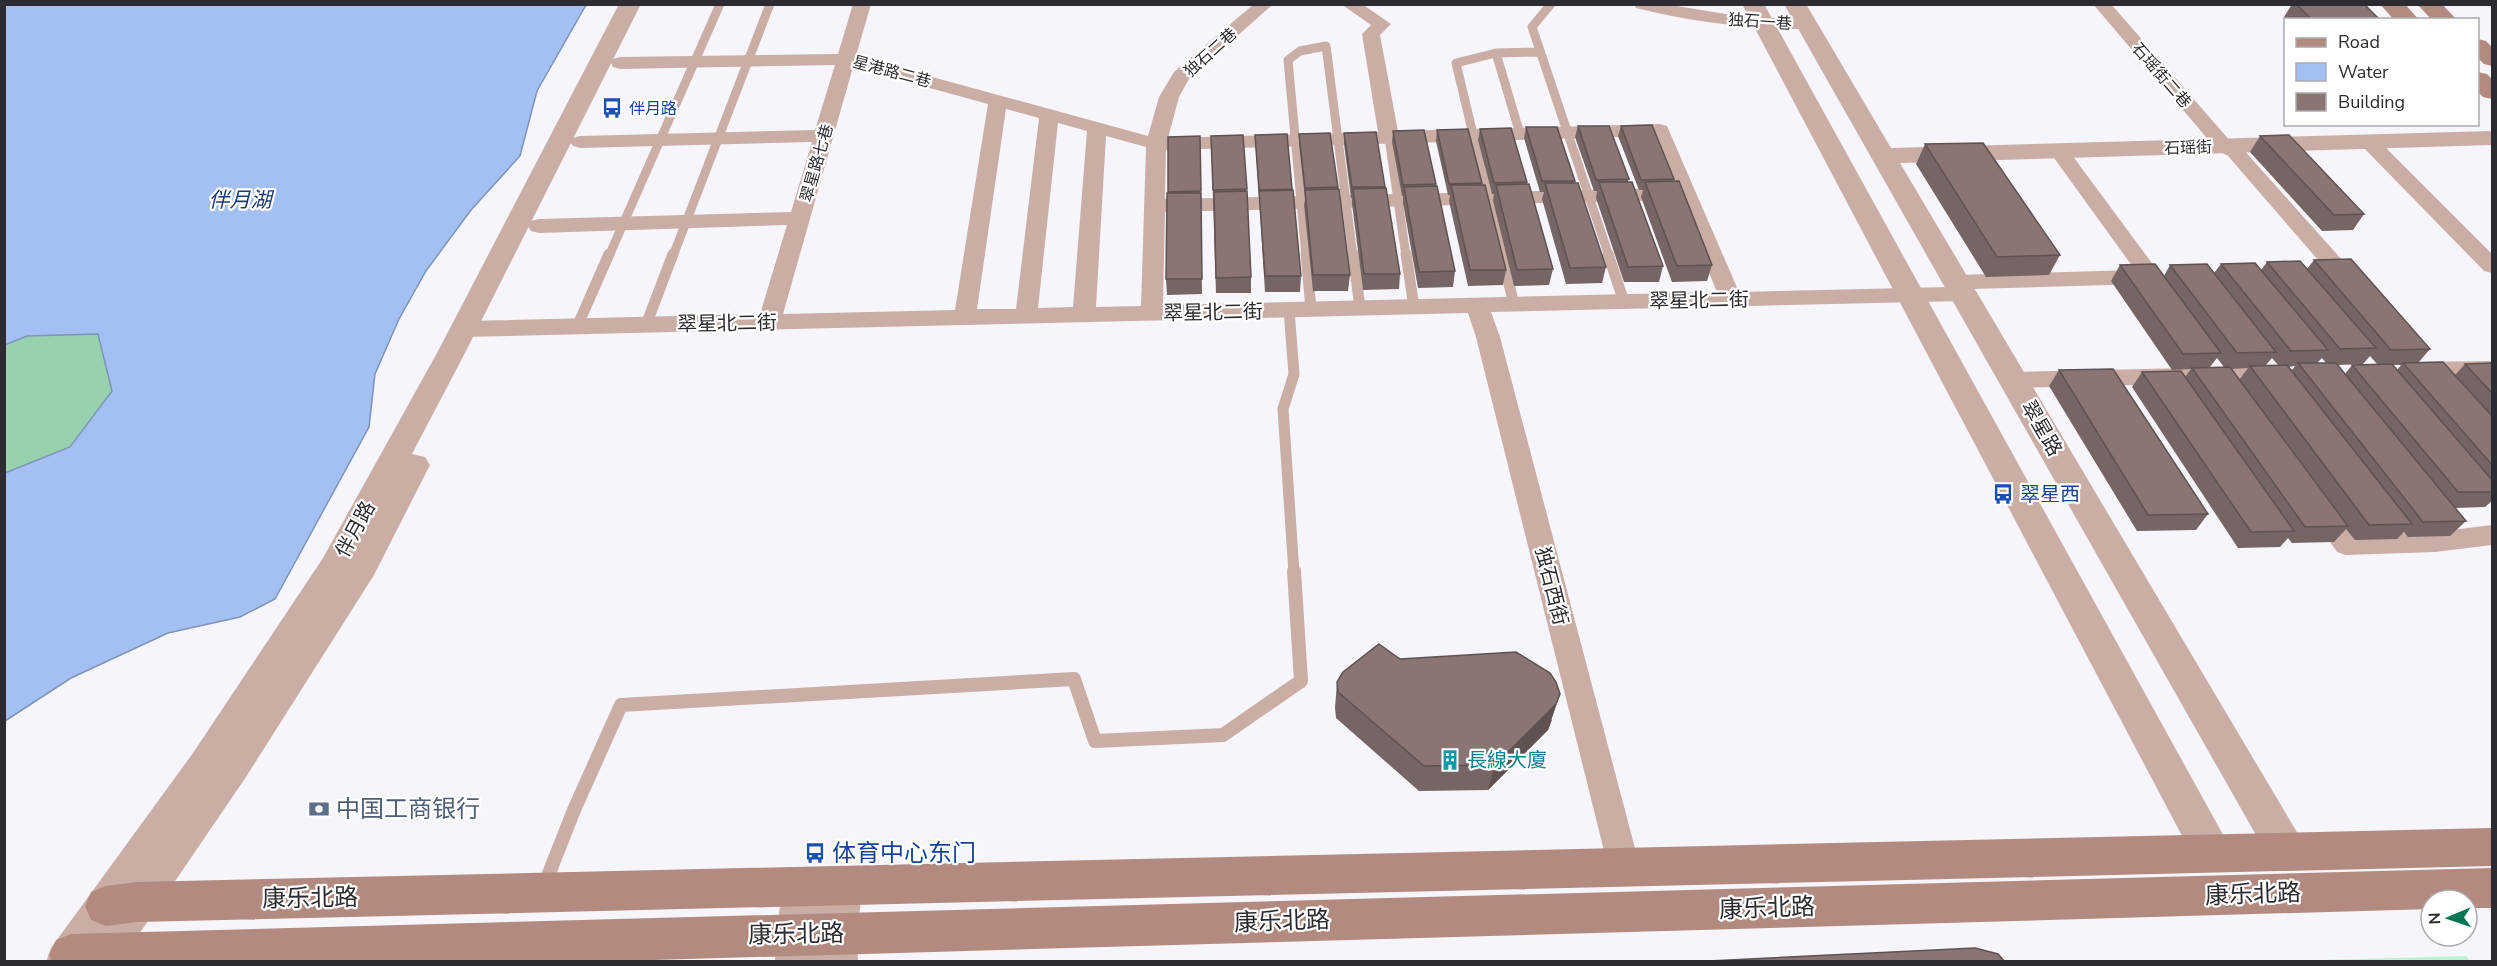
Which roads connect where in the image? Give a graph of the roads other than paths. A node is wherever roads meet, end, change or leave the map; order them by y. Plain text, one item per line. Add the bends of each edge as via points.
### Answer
1 (630, 4) edge
2 (649, 4) edge
3 (720, 4) edge
4 (770, 4) edge
5 (862, 4) edge
6 (1265, 4) edge
7 (1349, 4) edge
8 (1551, 4) edge
9 (1642, 4) edge
10 (2101, 4) edge
11 (2391, 4) edge
12 (2428, 4) edge
13 (1758, 14) edge
14 (1801, 14) edge
15 (2406, 18) edge
16 (2444, 18) edge
17 (2479, 47) edge
18 (1540, 51) junction
19 (1496, 53) junction
20 (846, 59) junction
21 (2493, 59) edge
22 (748, 61) junction
23 (693, 62) junction
24 (620, 63) junction
25 (2479, 80) edge
26 (2493, 92) edge
27 (998, 100) junction
28 (1049, 114) junction
29 (2390, 126) edge
30 (1097, 127) junction
31 (1568, 133) junction
32 (1520, 134) junction
33 (1473, 135) junction
34 (824, 136) junction
35 (718, 138) junction
36 (1389, 138) junction
37 (2217, 138) junction
38 (2493, 138) edge
39 (1338, 139) junction
40 (659, 140) junction
41 (1295, 140) junction
42 (580, 142) junction
43 (2369, 142) junction
44 (1156, 144) junction
45 (1878, 147) junction
46 (2059, 151) junction
47 (1686, 193) junction
48 (1588, 196) junction
49 (1488, 198) junction
50 (1398, 200) junction
51 (1346, 202) junction
52 (1301, 203) junction
53 (1154, 206) junction
54 (800, 219) junction
55 (686, 222) junction
56 (622, 224) junction
57 (539, 226) junction
58 (2493, 266) edge
59 (2341, 272) junction
60 (2317, 273) edge
61 (2163, 276) junction
62 (1960, 288) junction
63 (1910, 296) junction
64 (2365, 299) edge
65 (1731, 300) junction
66 (1624, 302) junction
67 (1514, 304) junction
68 (1477, 305) junction
69 (1414, 307) junction
70 (1360, 308) junction
71 (1300, 310) junction
72 (1152, 313) junction
73 (2177, 313) edge
74 (1084, 315) junction
75 (1026, 316) junction
76 (965, 317) junction
77 (770, 322) junction
78 (646, 325) junction
79 (577, 327) junction
80 (475, 329) junction
81 (2412, 352) edge
82 (2493, 369) edge
83 (2428, 370) junction
84 (2394, 371) edge
85 (2302, 373) edge
86 (2014, 380) junction
87 (2449, 395) edge
88 (2305, 488) edge
89 (2493, 535) edge
90 (2493, 847) edge
91 (2288, 852) junction
92 (2212, 853) junction
93 (1624, 867) junction
94 (824, 885) junction
95 (2493, 888) edge
96 (542, 892) junction
97 (122, 904) junction
98 (817, 948) edge
99 (566, 951) edge
100 (83, 958) edge

1 - 80 street, 伴月路
2 - 24 street, 伴月路
3 - 23 lane
4 - 22 lane
5 - 20 street, 翠星路七巷
6 - 44 street, 独石二巷 via 1181,76 1169,97
7 - 36 street via 1382,24 1371,34
8 - 18 lane via 1532,27
9 - 13 street, 独石一巷 via 1672,13
10 - 37 street, 石瑶街二巷
11 - 15 main road
12 - 16 main road
13 - 14 street, 独石一巷
13 - 63 street
14 - 45 street, 翠星路
17 - 21 main road
18 - 19 lane
18 - 31 lane
19 - 32 lane
19 - 33 lane via 1456,63
20 - 22 street, 星港路二巷
20 - 27 street, 星港路二巷
20 - 34 street, 翠星路七巷
22 - 23 street, 星港路二巷
22 - 35 lane
23 - 24 street, 星港路二巷
23 - 40 lane
24 - 42 street, 伴月路
25 - 26 main road
27 - 28 street, 星港路二巷
27 - 76 street
28 - 30 street, 星港路二巷
28 - 75 street
29 - 37 street, 石瑶街
30 - 44 street, 星港路二巷
30 - 74 street
31 - 32 street, 星港路二巷
31 - 47 street, 星港路二巷 via 1660,130
31 - 48 lane
32 - 33 street, 星港路二巷
33 - 36 street, 星港路二巷
33 - 49 lane
34 - 35 street
34 - 54 street, 翠星路七巷
35 - 40 street
35 - 55 lane
36 - 39 street, 星港路二巷
36 - 50 lane
37 - 43 street, 石瑶街
37 - 45 street, 石瑶街
37 - 46 street, 石瑶街
37 - 59 street, 石瑶街二巷 via 2235,152
38 - 43 street, 石瑶街
39 - 41 street, 星港路二巷
39 - 41 lane via 1326,46 1300,51 1288,60
39 - 51 lane
40 - 42 street
40 - 56 lane
41 - 44 street, 星港路二巷
41 - 52 lane
42 - 57 street, 伴月路
43 - 58 street
44 - 53 street, 独石二巷
45 - 46 street, 石瑶街
45 - 62 street, 翠星路
46 - 61 street
47 - 48 street
47 - 65 street
48 - 49 street
48 - 66 lane
49 - 50 street
49 - 67 lane
50 - 51 street
50 - 69 lane
51 - 52 street
51 - 70 lane
52 - 53 street
52 - 71 lane
53 - 72 street, 独石二巷
54 - 55 street
54 - 77 street, 翠星路七巷
55 - 56 street
55 - 78 lane
56 - 57 street
56 - 79 lane
57 - 80 street, 伴月路
59 - 60 street
59 - 64 street, 石瑶街二巷
61 - 62 street, 翠星北二街
61 - 73 street
62 - 63 street, 翠星北二街
62 - 86 street, 翠星路
63 - 65 street, 翠星北二街
63 - 92 street
65 - 66 street, 翠星北二街
66 - 67 street, 翠星北二街
67 - 68 street, 翠星北二街
68 - 69 street, 翠星北二街
68 - 93 street, 独石西街
69 - 70 street, 翠星北二街
70 - 71 street, 翠星北二街
71 - 72 street, 翠星北二街
71 - 96 lane via 1293,374 1283,409 1301,681 1223,735 1095,741 1074,679 621,705
72 - 74 street, 翠星北二街
74 - 75 street, 翠星北二街
75 - 76 street, 翠星北二街
76 - 77 street, 翠星北二街
77 - 78 street, 翠星北二街
78 - 79 street, 翠星北二街
79 - 80 street, 翠星北二街
80 - 97 street, 伴月路 via 335,567 206,765
81 - 83 street
82 - 83 street
83 - 84 street
83 - 87 street
85 - 86 street
86 - 91 street, 翠星路
88 - 89 street via 2346,545 2453,530
90 - 91 main road, 康乐北路
91 - 92 main road, 康乐北路
92 - 93 main road, 康乐北路
93 - 94 main road, 康乐北路
94 - 96 main road, 康乐北路
94 - 98 street
95 - 98 main road, 康乐北路
96 - 97 main road, 康乐北路
97 - 100 street, 伴月路
98 - 99 main road, 康乐北路
99 - 100 main road, 康乐北路

